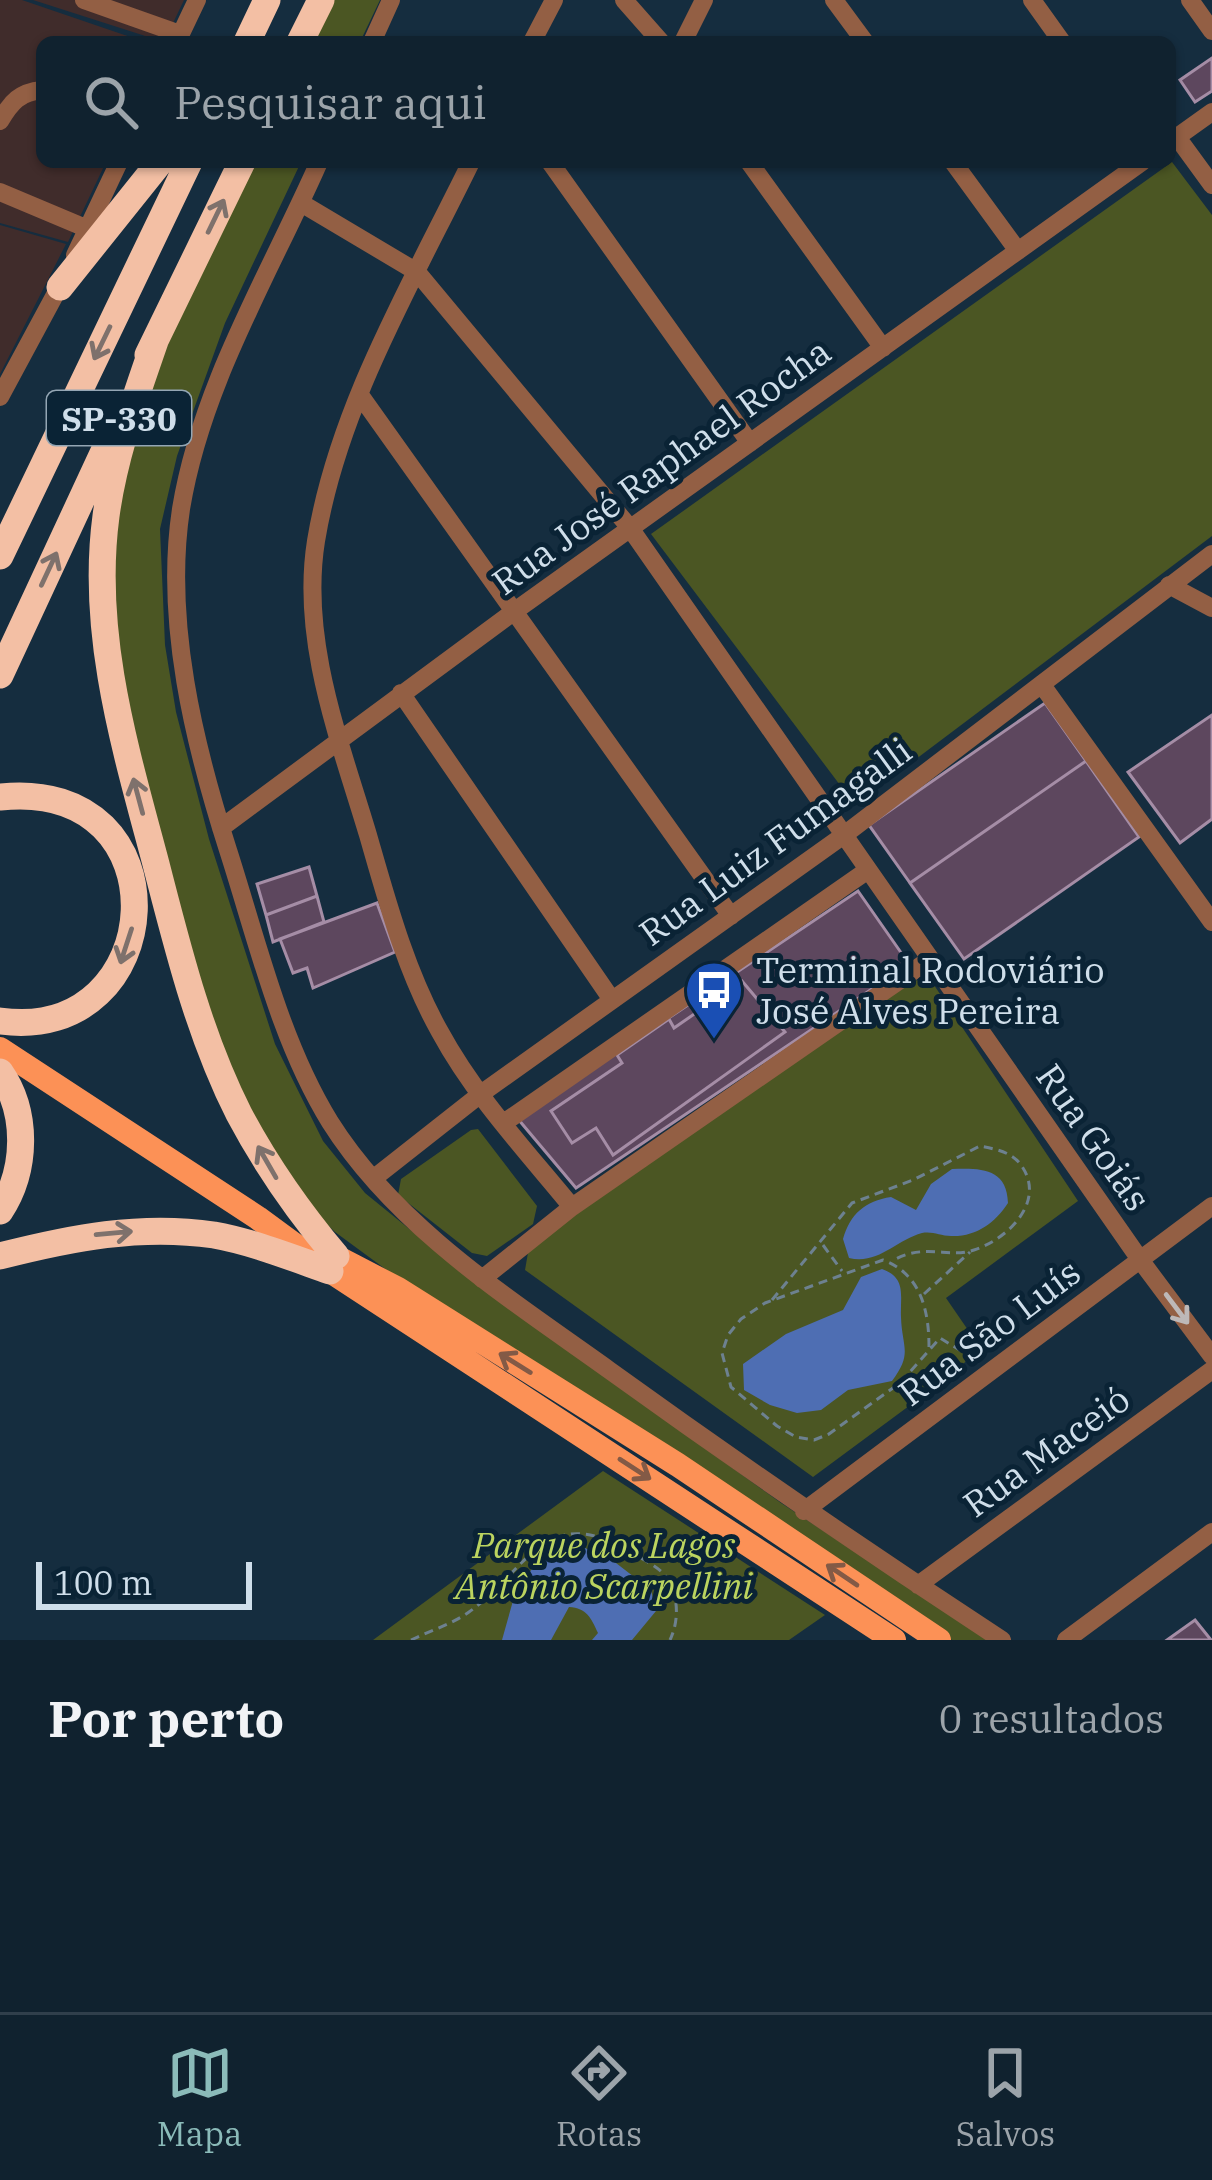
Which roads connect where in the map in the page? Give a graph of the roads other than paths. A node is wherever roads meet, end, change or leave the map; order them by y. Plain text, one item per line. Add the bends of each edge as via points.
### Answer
1 (84, 0) edge
2 (196, 0) edge
3 (321, 0) edge
4 (391, 0) edge
5 (554, 0) edge
6 (625, 0) edge
7 (704, 0) edge
8 (834, 0) edge
9 (1032, 0) edge
10 (1190, 0) edge
11 (266, 3) edge
12 (1212, 31) edge
13 (173, 36) edge
14 (179, 36) edge
15 (247, 36) edge
16 (304, 36) edge
17 (375, 36) edge
18 (535, 36) edge
19 (656, 36) edge
20 (686, 36) edge
21 (861, 36) edge
22 (1058, 36) edge
23 (36, 91) edge
24 (1212, 112) edge
25 (0, 121) edge
26 (1176, 138) edge
27 (1176, 143) edge
28 (116, 168) edge
29 (155, 168) edge
30 (186, 168) edge
31 (239, 168) edge
32 (316, 168) edge
33 (468, 168) edge
34 (554, 168) edge
35 (753, 168) edge
36 (957, 168) edge
37 (1134, 168) edge
38 (1212, 185) edge
39 (0, 192) edge
40 (301, 203) junction
41 (88, 229) junction
42 (1018, 251) junction
43 (417, 272) junction
44 (60, 287) junction
45 (154, 341) junction
46 (883, 347) junction
47 (359, 395) junction
48 (0, 397) edge
49 (749, 443) junction
50 (630, 528) junction
51 (1212, 554) edge
52 (0, 556) edge
53 (1169, 585) junction
54 (1212, 608) edge
55 (512, 613) junction
56 (0, 675) edge
57 (1042, 685) junction
58 (401, 693) junction
59 (339, 738) junction
60 (0, 796) edge
61 (221, 828) junction
62 (844, 835) junction
63 (868, 870) junction
64 (730, 916) junction
65 (1212, 922) edge
66 (929, 960) junction
67 (613, 1000) junction
68 (0, 1021) edge
69 (0, 1049) edge
70 (0, 1072) edge
71 (482, 1093) junction
72 (505, 1122) junction
73 (374, 1178) junction
74 (1212, 1206) edge
75 (572, 1207) junction
76 (0, 1210) edge
77 (0, 1256) edge
78 (1141, 1261) junction
79 (333, 1264) junction
80 (482, 1279) junction
81 (1212, 1356) edge
82 (1212, 1370) edge
83 (804, 1510) junction
84 (1212, 1532) edge
85 (918, 1585) junction
86 (894, 1640) edge
87 (939, 1640) edge
88 (1002, 1640) edge
89 (1066, 1640) edge

1 - 13 street
2 - 14 street
3 - 16 highway
4 - 17 street
5 - 18 street
6 - 19 street
7 - 20 street
8 - 21 street
9 - 22 street
10 - 12 street
11 - 15 highway
23 - 25 street via 10,103
24 - 26 street
27 - 38 street
28 - 41 street
29 - 44 highway
30 -> 52 highway, SP-330
45 -> 31 highway, SP-330
32 - 40 street
33 - 43 street
34 - 49 street
35 - 46 street
36 - 42 street
37 - 42 street, Rua José Raphael Rocha
39 - 41 street
40 - 43 street, Rua Goiás
40 - 61 street via 244,319 181,510 179,635
41 - 44 street
42 - 46 street, Rua José Raphael Rocha
43 - 47 street
43 - 50 street, Rua Goiás
44 - 48 street
56 -> 45 highway, SP-330
79 -> 45 highway via 275,1176 212,1055 118,724 102,614 106,518
46 - 49 street, Rua José Raphael Rocha
47 - 55 street
47 - 59 street via 329,477 313,578 316,638
49 - 50 street, Rua José Raphael Rocha
50 - 55 street, Rua José Raphael Rocha
50 - 62 street, Rua Goiás
51 - 53 street, Rua Luiz Fumagalli
53 - 54 street
53 - 57 street, Rua Luiz Fumagalli
55 - 58 street, Rua José Raphael Rocha
55 - 64 street
57 - 62 street, Rua Luiz Fumagalli
57 - 65 street
58 - 59 street, Rua José Raphael Rocha
58 - 67 street
59 - 61 street, Rua José Raphael Rocha
59 - 71 street via 417,985
60 -> 68 highway via 70,802 100,822 121,847 136,910 127,954 88,1002 56,1019
61 - 73 street via 302,1063 330,1122
62 - 63 street, Rua Goiás
62 - 64 street, Rua Luiz Fumagalli
63 - 66 street, Rua Goiás
63 - 72 street
64 - 67 street, Rua Luiz Fumagalli
66 - 75 street
66 - 78 street, Rua Goiás
67 - 71 street, Rua Luiz Fumagalli
69 - 79 main road
70 - 76 highway via 14,1092 20,1130 19,1172
71 - 72 street
71 - 73 street, Rua Luiz Fumagalli
72 - 75 street
73 - 80 street
74 - 78 street, Rua São Luís
75 - 80 street
77 -> 79 highway via 147,1230 215,1236
78 -> 81 street, Rua Goiás
78 - 83 street, Rua São Luís
79 -> 86 main road
87 -> 79 main road via 398,1289
80 - 83 street
82 - 85 street, Rua Maceió
83 - 85 street
84 - 89 street
85 - 88 street

